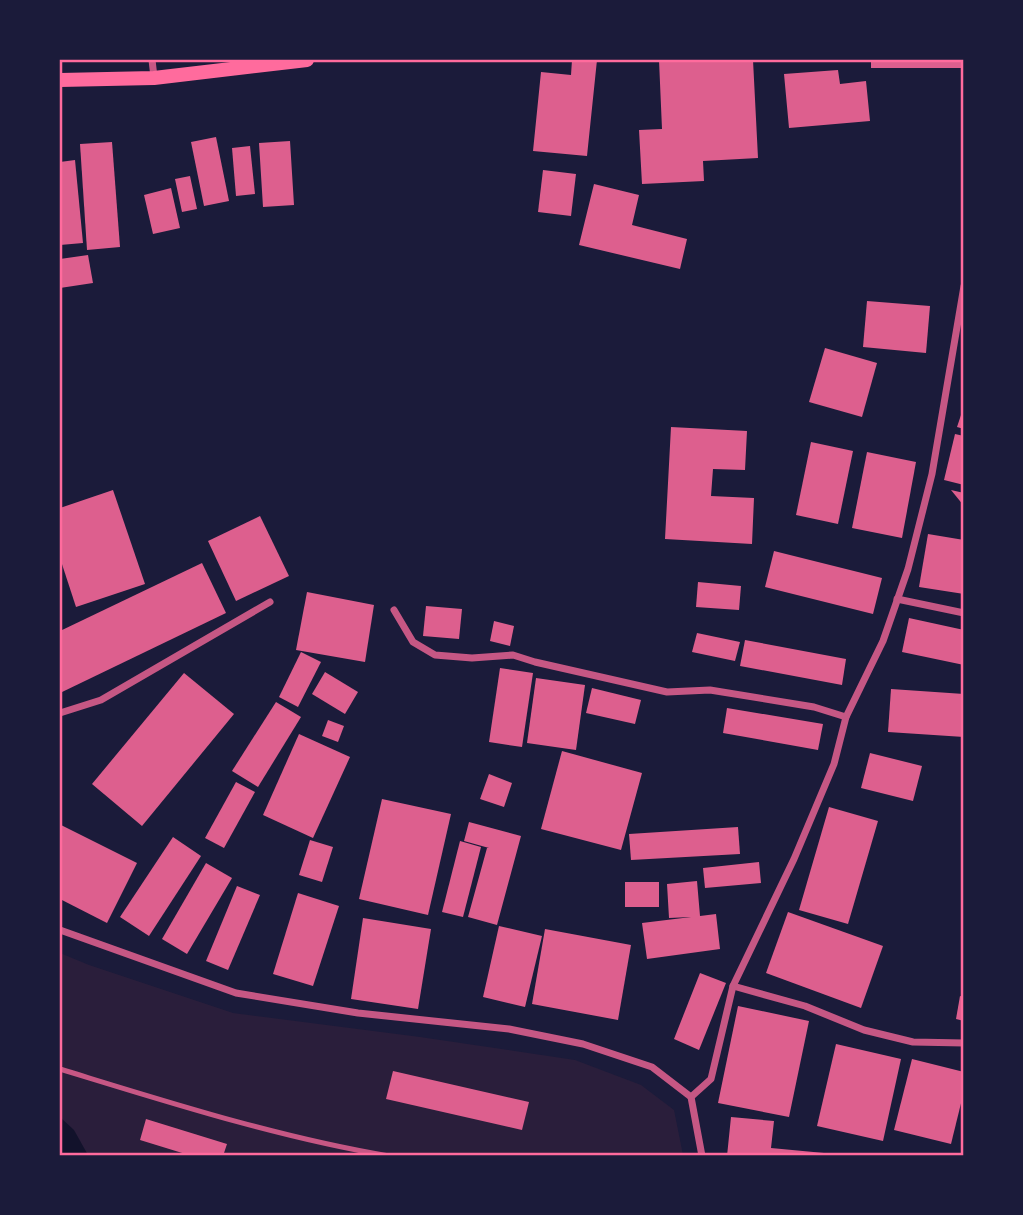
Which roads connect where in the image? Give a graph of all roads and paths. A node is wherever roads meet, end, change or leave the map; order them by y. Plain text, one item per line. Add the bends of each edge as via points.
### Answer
1 (152, 60) edge
2 (307, 60) edge
3 (154, 78) junction
4 (60, 80) edge
5 (964, 286) edge
6 (897, 599) junction
7 (270, 602) dead end
8 (394, 610) dead end
9 (964, 613) edge
10 (60, 713) edge
11 (846, 717) junction
12 (60, 930) edge
13 (733, 986) junction
14 (964, 1043) edge
15 (60, 1069) edge
16 (691, 1097) junction
17 (389, 1156) edge
18 (702, 1156) edge

1 - 3 street
2 - 3 main road
3 - 4 main road
5 - 6 street via 932,474
6 - 9 street
6 - 11 street via 883,641
7 - 10 street via 102,700
8 - 11 street via 413,642 435,654 472,658 513,654 667,692 710,690 814,707
11 - 13 street via 834,764
12 - 16 street via 236,993 583,1044 652,1067
13 - 14 street via 805,1006 864,1030 913,1042
13 - 16 street via 711,1079
15 - 17 lane via 196,1111
16 - 18 street

